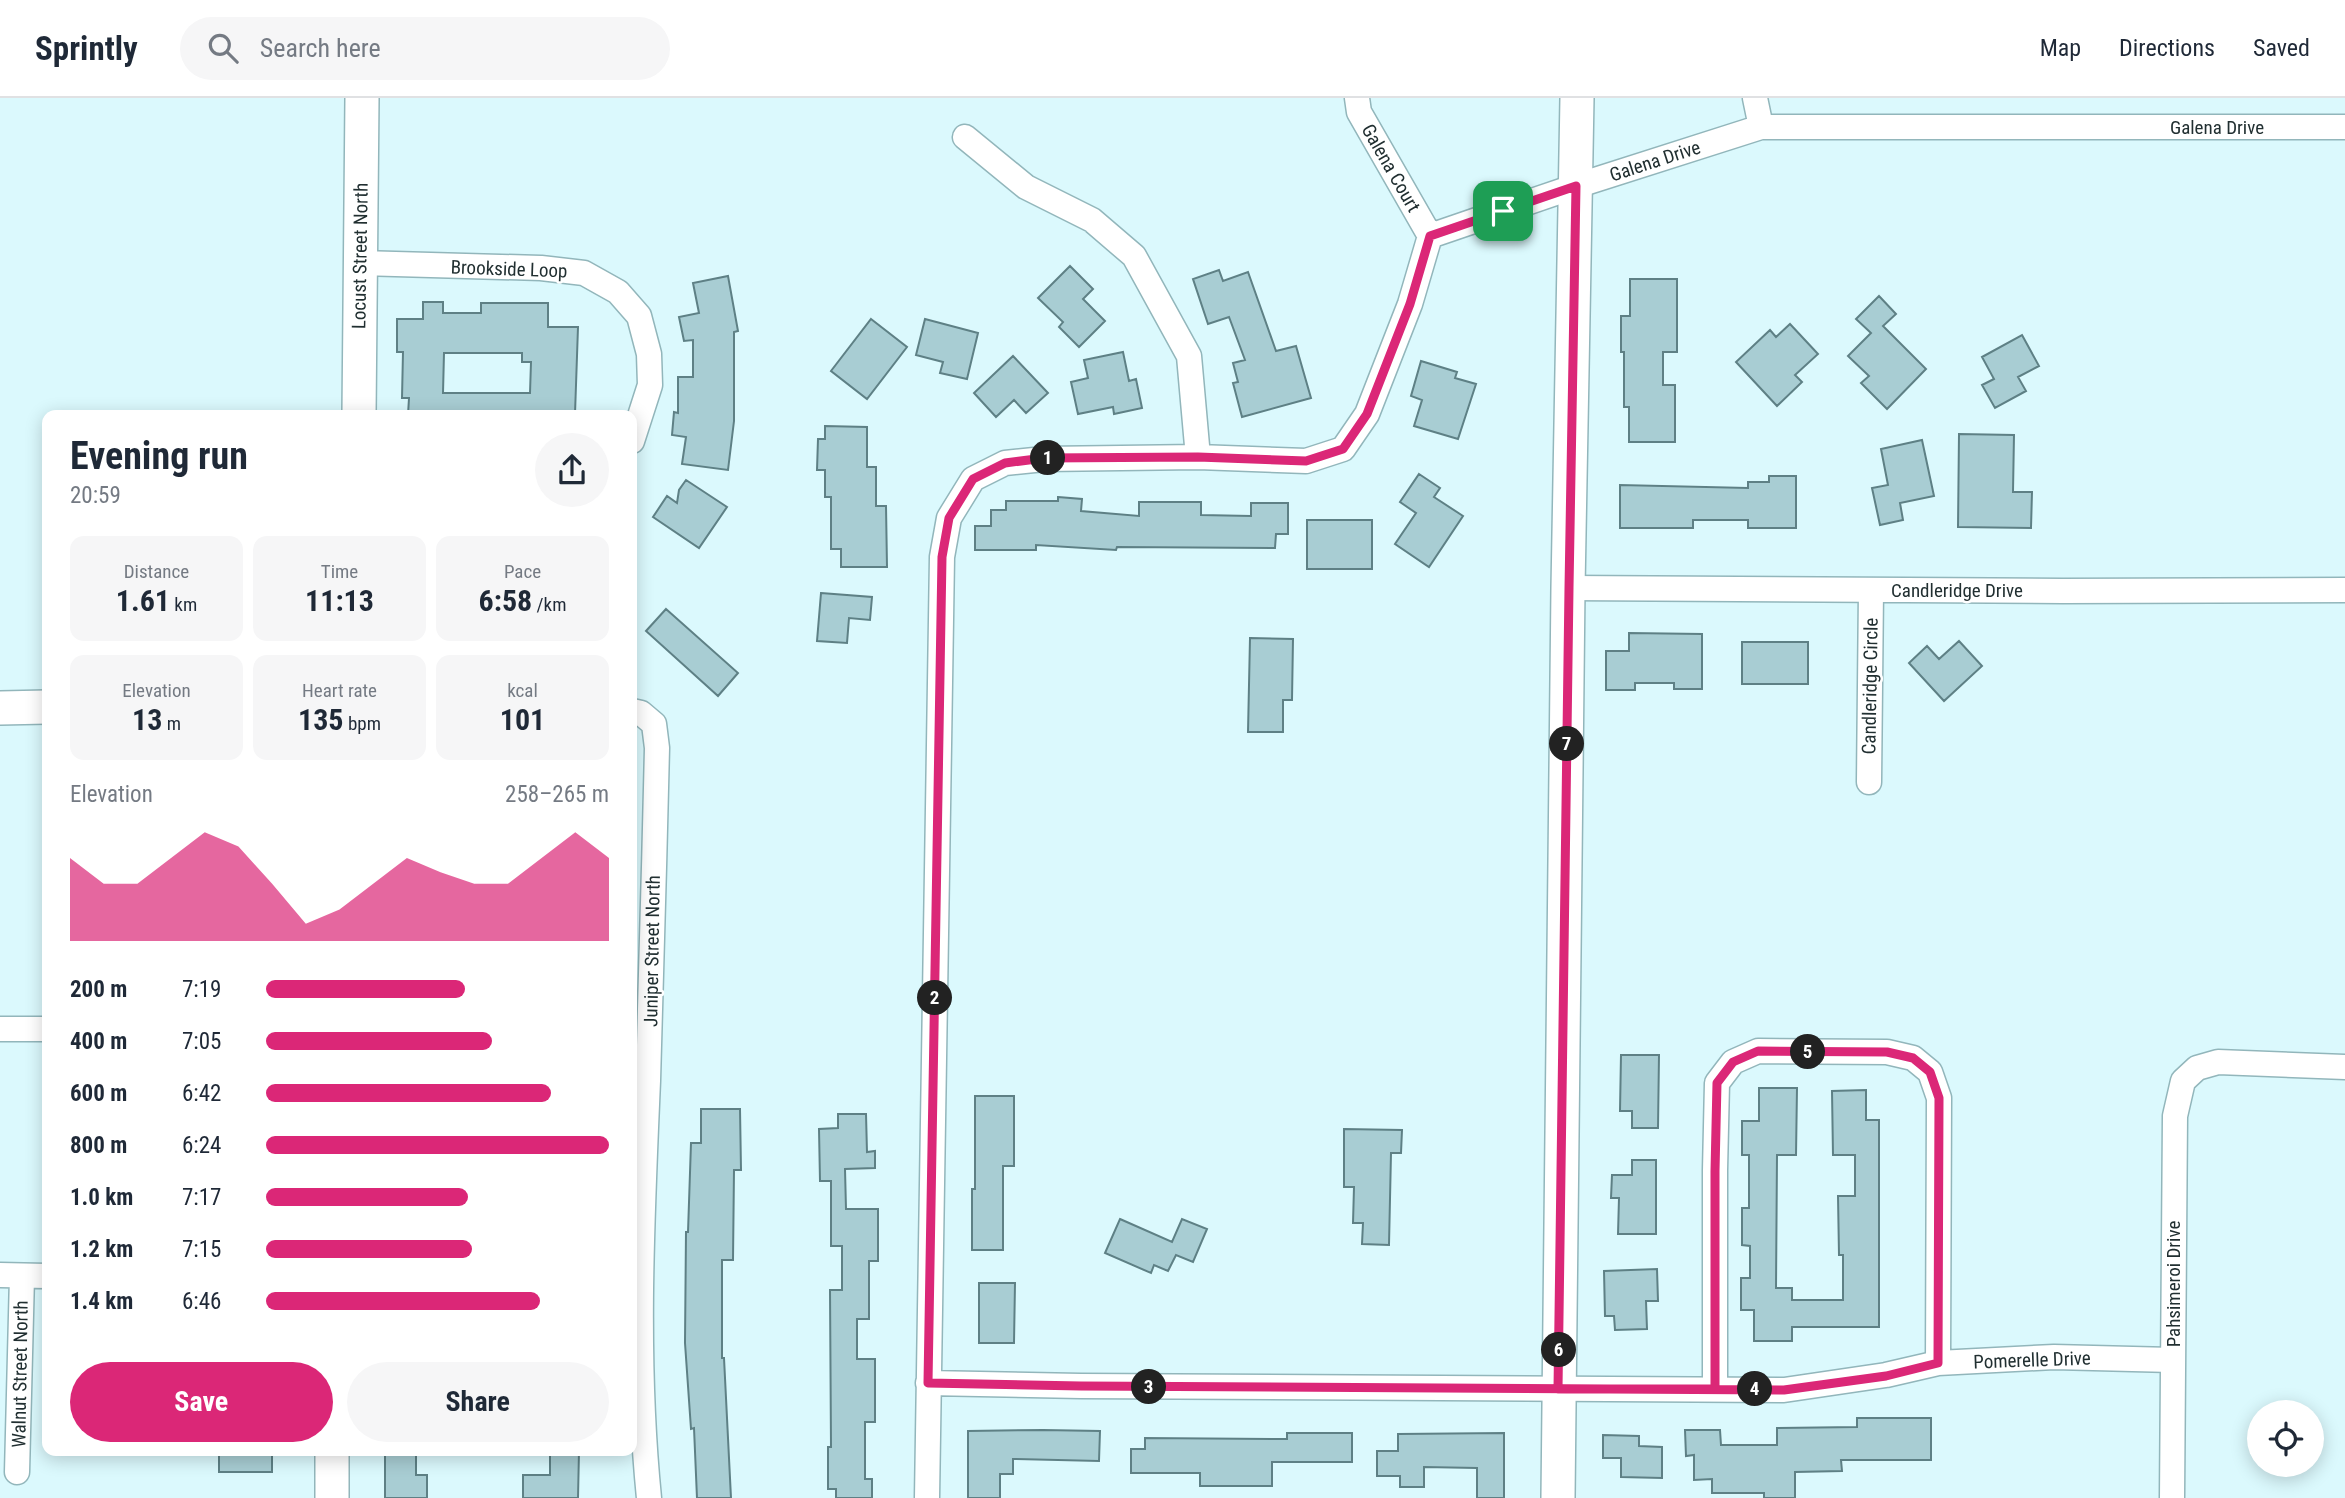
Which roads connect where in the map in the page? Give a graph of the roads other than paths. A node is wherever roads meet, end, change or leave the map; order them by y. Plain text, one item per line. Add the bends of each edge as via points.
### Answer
1 (362, 98) edge
2 (1357, 98) edge
3 (1577, 98) edge
4 (1755, 98) edge
5 (1761, 127) junction
6 (2345, 127) edge
7 (965, 137) dead end
8 (1576, 186) junction
9 (1430, 236) junction
10 (360, 263) junction
11 (359, 410) edge
12 (637, 425) edge
13 (1198, 457) junction
14 (1569, 588) junction
15 (1871, 590) junction
16 (2345, 590) edge
17 (42, 707) edge
18 (0, 708) edge
19 (637, 712) edge
20 (1869, 782) dead end
21 (0, 1029) edge
22 (42, 1029) edge
23 (641, 1034) edge
24 (2345, 1067) edge
25 (11, 1276) edge
26 (42, 1276) edge
27 (2172, 1360) junction
28 (1938, 1363) junction
29 (928, 1383) junction
30 (1558, 1389) junction
31 (1715, 1389) junction
32 (332, 1456) edge
33 (17, 1472) dead end
34 (332, 1498) edge
35 (649, 1498) edge
36 (927, 1498) edge
37 (1558, 1498) edge
38 (2172, 1498) edge

1 - 10 street, Locust Street North
2 - 9 street, Galena Court via 1359,112
3 - 8 street
4 - 5 street
5 - 6 street, Galena Drive
5 - 8 street, Galena Drive
7 - 13 street via 1026,187 1092,220 1134,256 1189,356
8 - 9 street, Galena Drive
8 - 14 street
9 - 13 street via 1410,304 1367,414 1343,449 1306,461
10 - 11 street, Locust Street North
10 - 12 street, Brookside Loop via 541,268 584,273 618,292 639,316 649,354 650,385
13 - 29 street via 1044,458 1005,463 973,479 949,518 942,557
14 - 15 street, Candleridge Drive
14 - 30 street
15 - 16 street, Candleridge Drive
15 - 20 street, Candleridge Circle
17 - 18 street
19 - 23 street, Juniper Street North via 654,724 657,748
21 - 22 street
23 - 35 street, Juniper Street North via 639,1301
24 - 27 street, Pahsimeroi Drive via 2218,1062 2197,1068 2183,1081 2175,1116
25 - 26 street
25 - 33 street, Walnut Street North
27 - 28 street, Pomerelle Drive via 2054,1357
27 - 38 street, Pahsimeroi Drive
28 - 31 street, Pomerelle Drive via 1886,1376 1784,1390
28 - 31 street via 1939,1098 1930,1072 1913,1058 1887,1052 1758,1051 1733,1062 1717,1083
29 - 30 street, Pomerelle Drive
29 - 36 street
30 - 31 street, Pomerelle Drive
30 - 37 street
32 - 34 street

